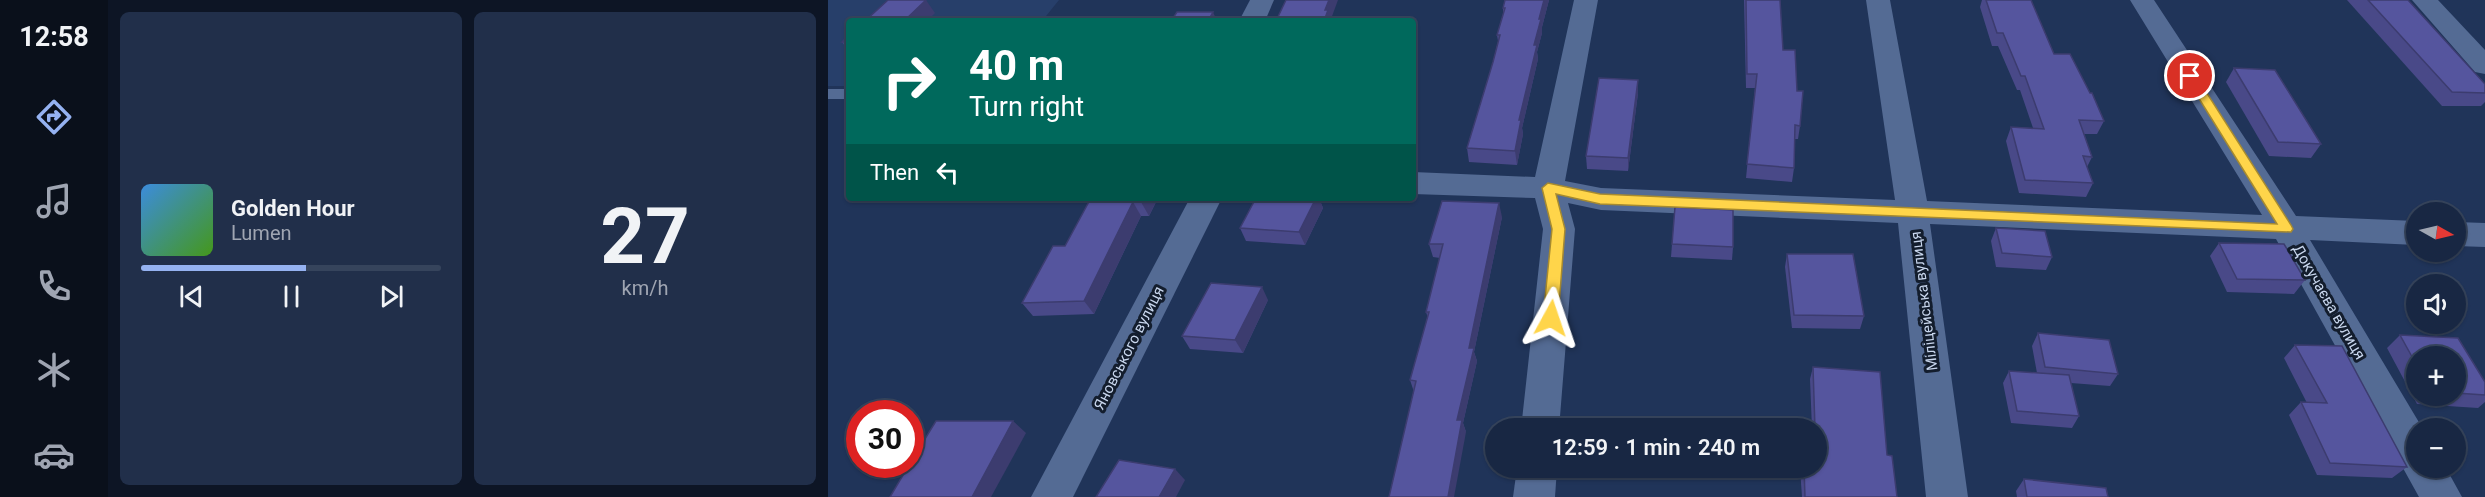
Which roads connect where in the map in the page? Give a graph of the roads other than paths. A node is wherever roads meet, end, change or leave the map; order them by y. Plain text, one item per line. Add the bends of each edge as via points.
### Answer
1 (1263, 0) edge
2 (1586, 0) edge
3 (1878, 0) edge
4 (2142, 0) edge
5 (2424, 0) edge
6 (1254, 18) edge
7 (2485, 66) edge
8 (828, 94) edge
9 (846, 94) edge
10 (1416, 183) edge
11 (1548, 188) junction
12 (1204, 201) edge
13 (1913, 213) junction
14 (2287, 229) junction
15 (2406, 233) edge
16 (2466, 234) edge
17 (2485, 235) edge
18 (1541, 418) edge
19 (2406, 437) edge
20 (1536, 478) edge
21 (2430, 478) edge
22 (1052, 497) edge
23 (1534, 497) edge
24 (1947, 497) edge
25 (2441, 497) edge

1 - 6 street
2 - 11 street
3 - 13 street, Міліцейська вулиця
4 - 14 street, Докучаєва вулиця
5 - 7 street
8 - 9 lane
10 - 11 street
11 - 13 street via 1600,199
11 - 18 street via 1559,229
12 - 22 street, Яновського вулиця
13 - 14 street
13 - 24 street, Міліцейська вулиця
14 - 15 street
14 - 19 street, Докучаєва вулиця
16 - 17 street
20 - 23 street
21 - 25 street

